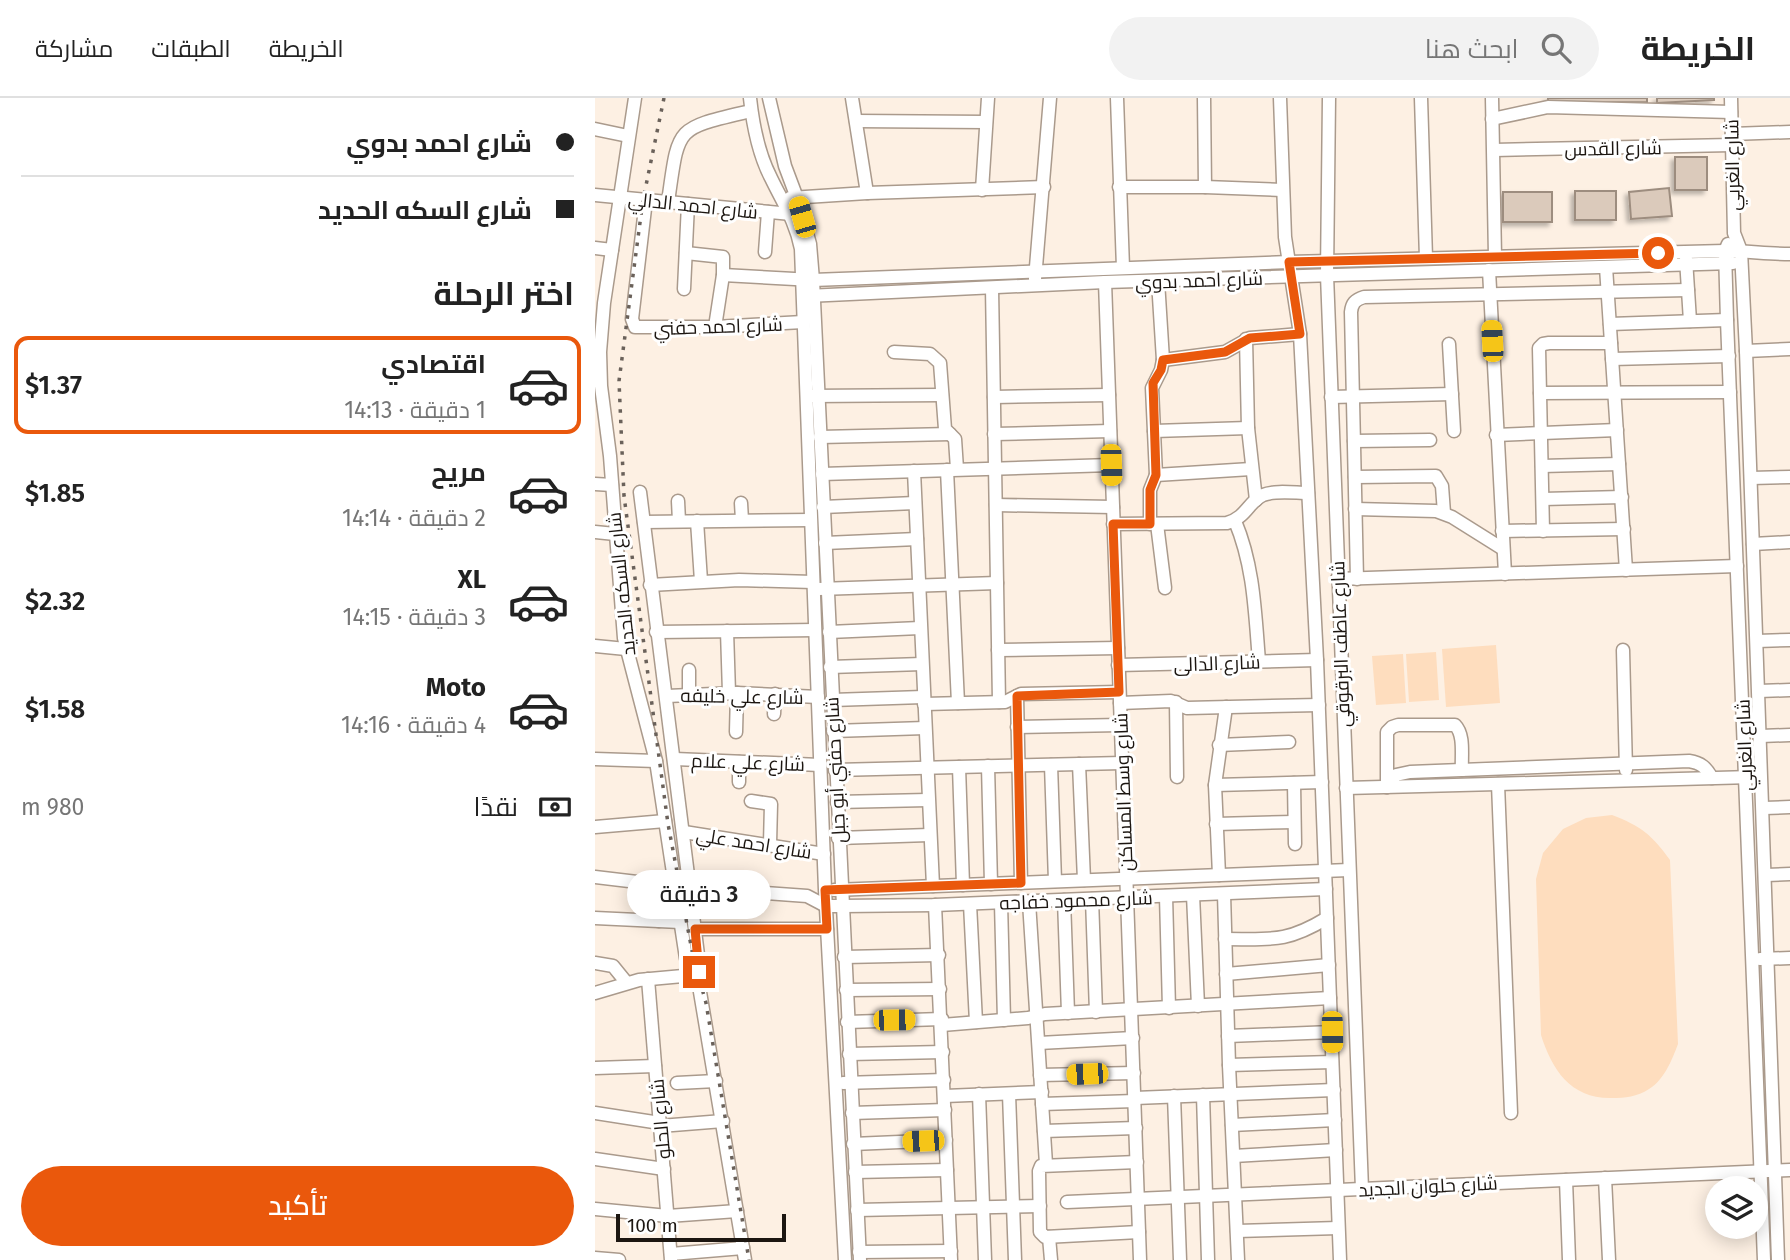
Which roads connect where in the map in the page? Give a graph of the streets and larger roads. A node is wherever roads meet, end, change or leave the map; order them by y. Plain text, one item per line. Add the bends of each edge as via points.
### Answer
1 (769, 98) edge
2 (852, 98) edge
3 (988, 98) edge
4 (1050, 98) edge
5 (1117, 98) edge
6 (1204, 98) edge
7 (1280, 98) edge
8 (1329, 98) edge
9 (1421, 98) edge
10 (1492, 98) edge
11 (1731, 98) edge
12 (633, 99) edge
13 (750, 104) edge
14 (1651, 104) edge
15 (1731, 112) junction
16 (1492, 119) junction
17 (856, 121) junction
18 (986, 122) junction
19 (595, 129) edge
20 (1790, 132) edge
21 (628, 136) junction
22 (1732, 140) junction
23 (1494, 150) junction
24 (1044, 187) junction
25 (1119, 187) junction
26 (1205, 187) junction
27 (982, 190) junction
28 (1282, 190) junction
29 (867, 193) junction
30 (595, 195) edge
31 (620, 197) junction
32 (797, 198) junction
33 (783, 199) junction
34 (646, 200) junction
35 (667, 202) junction
36 (688, 204) junction
37 (768, 212) junction
38 (791, 214) junction
39 (1734, 233) junction
40 (595, 248) edge
41 (612, 250) junction
42 (765, 252) dead end
43 (686, 253) junction
44 (1790, 254) edge
45 (1495, 256) junction
46 (1741, 256) junction
47 (1725, 257) junction
48 (1426, 258) junction
49 (1686, 258) junction
50 (1328, 261) junction
51 (1289, 262) junction
52 (1606, 267) junction
53 (1123, 268) junction
54 (1489, 270) junction
55 (1036, 271) junction
56 (723, 275) junction
57 (1327, 275) junction
58 (1292, 277) junction
59 (808, 280) junction
60 (1159, 281) junction
61 (1105, 282) junction
62 (1035, 286) junction
63 (992, 288) junction
64 (684, 289) dead end
65 (1688, 290) junction
66 (1608, 291) junction
67 (1490, 294) junction
68 (808, 296) junction
69 (600, 303) edge
70 (1727, 320) junction
71 (1690, 321) junction
72 (803, 322) junction
73 (1610, 324) junction
74 (715, 327) junction
75 (1300, 334) junction
76 (1246, 339) junction
77 (1611, 343) junction
78 (1449, 344) dead end
79 (1790, 349) edge
80 (1746, 351) junction
81 (894, 352) dead end
82 (1729, 356) junction
83 (1612, 359) junction
84 (1163, 360) junction
85 (598, 365) edge
86 (1615, 392) junction
87 (1730, 392) junction
88 (1540, 393) junction
89 (1452, 394) junction
90 (942, 395) junction
91 (1109, 395) junction
92 (812, 396) junction
93 (994, 397) junction
94 (1331, 397) junction
95 (1352, 397) junction
96 (601, 420) edge
97 (1248, 428) junction
98 (1617, 430) junction
99 (1110, 431) junction
100 (1154, 431) junction
101 (1454, 431) dead end
102 (1540, 433) junction
103 (950, 434) junction
104 (995, 434) junction
105 (1496, 435) junction
106 (820, 437) junction
107 (1430, 440) dead end
108 (1354, 441) junction
109 (595, 455) edge
110 (610, 456) junction
111 (1619, 464) junction
112 (1111, 465) junction
113 (1542, 466) junction
114 (995, 468) junction
115 (1251, 468) junction
116 (952, 470) junction
117 (913, 471) junction
118 (822, 474) junction
119 (1156, 475) junction
120 (1355, 477) junction
121 (1790, 477) edge
122 (1751, 478) junction
123 (595, 484) edge
124 (612, 485) junction
125 (640, 492) dead end
126 (1308, 493) junction
127 (1622, 497) junction
128 (1543, 499) junction
129 (1256, 500) junction
130 (678, 501) dead end
131 (741, 503) dead end
132 (915, 503) junction
133 (996, 505) junction
134 (823, 507) junction
135 (1113, 507) junction
136 (1355, 509) junction
137 (1444, 513) junction
138 (742, 520) junction
139 (811, 520) junction
140 (678, 521) junction
141 (697, 521) junction
142 (1235, 521) junction
143 (644, 522) junction
144 (1113, 524) junction
145 (1154, 524) junction
146 (1624, 529) junction
147 (1502, 531) junction
148 (1543, 531) junction
149 (595, 532) edge
150 (615, 534) junction
151 (917, 540) junction
152 (1790, 542) edge
153 (825, 543) junction
154 (1753, 544) junction
155 (1503, 549) junction
156 (1737, 566) junction
157 (1626, 570) junction
158 (1505, 574) junction
159 (1338, 579) junction
160 (1357, 579) junction
161 (701, 582) junction
162 (997, 583) junction
163 (650, 585) junction
164 (953, 585) junction
165 (919, 586) junction
166 (818, 587) junction
167 (1165, 587) dead end
168 (920, 628) junction
169 (815, 630) junction
170 (727, 631) junction
171 (656, 632) junction
172 (829, 632) junction
173 (1790, 640) edge
174 (1757, 641) junction
175 (595, 646) edge
176 (1118, 648) junction
177 (626, 649) junction
178 (998, 650) junction
179 (1623, 650) dead end
180 (1317, 660) junction
181 (1259, 662) junction
182 (922, 664) junction
183 (1118, 665) junction
184 (830, 667) junction
185 (689, 670) dead end
186 (1790, 690) edge
187 (1759, 691) junction
188 (733, 692) junction
189 (689, 694) junction
190 (775, 694) junction
191 (667, 696) junction
192 (1017, 696) junction
193 (818, 697) junction
194 (1119, 697) junction
195 (832, 700) junction
196 (923, 701) junction
197 (999, 702) junction
198 (1175, 702) junction
199 (958, 703) junction
200 (1319, 705) junction
201 (1226, 707) junction
202 (774, 714) dead end
203 (1120, 725) junction
204 (1017, 727) junction
205 (925, 728) junction
206 (833, 731) junction
207 (736, 732) dead end
208 (1790, 735) edge
209 (1761, 736) junction
210 (1289, 742) dead end
211 (1219, 745) junction
212 (595, 759) edge
213 (675, 759) junction
214 (656, 761) junction
215 (739, 762) junction
216 (1122, 763) junction
217 (1626, 763) junction
218 (1079, 764) junction
219 (1601, 764) junction
220 (820, 765) junction
221 (1051, 765) junction
222 (988, 766) junction
223 (1019, 766) junction
224 (959, 767) junction
225 (926, 768) junction
226 (835, 770) junction
227 (1462, 770) junction
228 (1762, 776) junction
229 (1177, 777) dead end
230 (1745, 777) junction
231 (1712, 778) junction
232 (1627, 780) junction
233 (1602, 781) junction
234 (739, 782) dead end
235 (1322, 782) junction
236 (1294, 783) junction
237 (1498, 784) junction
238 (1215, 785) junction
239 (1387, 787) junction
240 (1346, 788) junction
241 (927, 800) junction
242 (751, 801) dead end
243 (837, 802) junction
244 (1790, 807) edge
245 (1764, 808) junction
246 (665, 821) junction
247 (1294, 822) junction
248 (1216, 824) junction
249 (595, 827) edge
250 (684, 832) junction
251 (929, 835) junction
252 (838, 838) junction
253 (770, 844) junction
254 (1295, 844) dead end
255 (824, 853) junction
256 (1349, 870) junction
257 (1325, 871) junction
258 (1790, 874) edge
259 (1219, 875) junction
260 (1766, 875) junction
261 (595, 877) edge
262 (1126, 879) junction
263 (1084, 880) junction
264 (1055, 881) junction
265 (1021, 883) junction
266 (660, 884) junction
267 (991, 884) junction
268 (675, 885) junction
269 (963, 885) junction
270 (933, 886) junction
271 (690, 888) junction
272 (1326, 889) junction
273 (825, 890) junction
274 (841, 890) junction
275 (1224, 894) junction
276 (1193, 895) junction
277 (807, 896) junction
278 (1165, 896) junction
279 (1126, 897) junction
280 (1092, 899) junction
281 (1064, 900) junction
282 (1030, 902) junction
283 (1000, 903) junction
284 (970, 904) junction
285 (935, 905) junction
286 (826, 906) junction
287 (842, 906) junction
288 (595, 918) edge
289 (1327, 918) junction
290 (659, 921) junction
291 (680, 922) junction
292 (695, 929) junction
293 (827, 929) junction
294 (1225, 939) junction
295 (939, 955) junction
296 (844, 957) junction
297 (1790, 958) edge
298 (1767, 959) junction
299 (1752, 960) junction
300 (595, 963) edge
301 (1329, 965) junction
302 (1226, 974) junction
303 (696, 978) junction
304 (648, 979) junction
305 (626, 982) junction
306 (940, 989) junction
307 (846, 990) junction
308 (595, 993) edge
309 (1330, 998) junction
310 (1227, 1004) junction
311 (1198, 1006) junction
312 (1169, 1008) junction
313 (1132, 1009) junction
314 (1096, 1012) junction
315 (1067, 1013) junction
316 (1037, 1016) junction
317 (1004, 1020) junction
318 (847, 1021) junction
319 (942, 1022) junction
320 (976, 1022) junction
321 (1332, 1032) junction
322 (1228, 1036) junction
323 (1132, 1038) junction
324 (1039, 1043) junction
325 (943, 1052) junction
326 (849, 1054) junction
327 (1332, 1062) junction
328 (1229, 1065) junction
329 (655, 1066) junction
330 (595, 1068) edge
331 (1134, 1073) junction
332 (1040, 1075) junction
333 (944, 1080) junction
334 (716, 1082) junction
335 (677, 1083) dead end
336 (850, 1083) junction
337 (836, 1084) junction
338 (1334, 1090) junction
339 (979, 1094) junction
340 (1009, 1094) junction
341 (1231, 1094) junction
342 (1203, 1095) junction
343 (945, 1096) junction
344 (1174, 1096) junction
345 (1042, 1098) junction
346 (1135, 1100) junction
347 (946, 1110) junction
348 (595, 1113) edge
349 (852, 1113) junction
350 (1511, 1113) dead end
351 (1335, 1120) junction
352 (723, 1121) junction
353 (660, 1125) junction
354 (1232, 1125) junction
355 (1136, 1128) junction
356 (1044, 1131) junction
357 (946, 1140) junction
358 (853, 1143) junction
359 (1336, 1150) junction
360 (1234, 1156) junction
361 (595, 1159) edge
362 (1137, 1162) junction
363 (1046, 1164) junction
364 (664, 1169) junction
365 (947, 1170) junction
366 (1767, 1170) junction
367 (1790, 1170) edge
368 (855, 1172) junction
369 (1605, 1178) junction
370 (1566, 1180) junction
371 (1362, 1189) junction
372 (1338, 1190) junction
373 (1236, 1195) junction
374 (1206, 1196) junction
375 (1177, 1197) junction
376 (1138, 1199) junction
377 (1067, 1202) dead end
378 (1013, 1206) junction
379 (1040, 1206) junction
380 (983, 1207) junction
381 (949, 1208) junction
382 (595, 1209) edge
383 (857, 1210) junction
384 (737, 1211) junction
385 (668, 1216) junction
386 (1338, 1228) junction
387 (1237, 1231) junction
388 (1139, 1232) junction
389 (1049, 1237) junction
390 (1782, 1253) edge
391 (744, 1254) edge
392 (710, 1255) edge
393 (951, 1255) edge
394 (860, 1256) edge
395 (671, 1257) edge
396 (595, 1258) edge
397 (619, 1260) edge
398 (845, 1260) edge
399 (985, 1260) edge
400 (1015, 1260) edge
401 (1051, 1260) edge
402 (1140, 1260) edge
403 (1180, 1260) edge
404 (1208, 1260) edge
405 (1238, 1260) edge
406 (1340, 1260) edge
407 (1569, 1260) edge
408 (1609, 1260) edge
409 (1764, 1260) edge

1 - 32 street
2 - 17 street
3 - 18 street
4 - 24 street
5 - 25 street
6 - 26 street
7 - 28 street, شارع عاطف البرقوقي
8 - 50 street, شارع عاطف البرقوقي
9 - 48 street
10 - 16 street
11 - 15 street, شارع الغربي
12 - 21 street, شارع السكه الحديد
13 - 33 street via 762,158
13 - 35 street via 692,127 680,138
14 - 15 street
14 - 16 street via 1548,107
15 - 22 street, شارع الغربي
16 - 23 street
17 - 18 street
17 - 29 street
18 - 27 street
19 - 21 street
20 - 22 street, شارع القدس
21 - 31 street, شارع السكه الحديد
22 - 23 street, شارع القدس
22 - 39 street, شارع الغربي
23 - 45 street
24 - 27 street
24 - 55 street
25 - 26 street
25 - 53 street
26 - 28 street
27 - 29 street
28 - 51 street, شارع عاطف البرقوقي
29 - 32 street
30 - 31 street, شارع احمد الدالي
31 - 34 street, شارع احمد الدالي
31 - 41 street, شارع السكه الحديد
32 - 33 street
32 - 59 street via 810,244
33 - 38 street
34 - 35 street, شارع احمد الدالي
34 - 74 street, شارع احمد حفني via 632,324 640,328
35 - 36 street, شارع احمد الدالي
36 - 37 street, شارع احمد الدالي
36 - 43 street
37 - 38 street, شارع احمد الدالي
37 - 42 street
38 - 59 street
39 - 46 street, شارع الغربي
39 - 47 street, شارع الغربي
40 - 41 street
41 - 69 street, شارع السكه الحديد
43 - 56 street via 722,256
43 - 64 street
44 - 46 street, شارع احمد بدوي
45 - 48 street, شارع احمد بدوي
45 - 49 street, شارع احمد بدوي
46 - 47 street, شارع احمد بدوي
46 - 80 street, شارع الغربي
47 - 49 street, شارع احمد بدوي
47 - 70 street, شارع الغربي
48 - 50 street, شارع احمد بدوي
49 - 52 street, شارع احمد بدوي
49 - 65 street
50 - 51 street, شارع احمد بدوي
50 - 57 street, شارع عاطف البرقوقي
51 - 53 street, شارع احمد بدوي
51 - 58 street, شارع عاطف البرقوقي
52 - 54 street, شارع احمد بدوي
52 - 66 street
53 - 55 street, شارع احمد بدوي
54 - 57 street, شارع احمد بدوي
54 - 67 street
55 - 59 street, شارع احمد بدوي
55 - 62 street
56 - 59 street, شارع احمد بدوي
56 - 74 street
57 - 58 street, شارع احمد بدوي
57 - 94 street, شارع عاطف البرقوقي
58 - 60 street, شارع احمد بدوي
58 - 75 street, شارع عاطف البرقوقي
59 - 68 street, شارع حفني أبو جبل
60 - 61 street, شارع احمد بدوي
60 - 84 street
61 - 62 street, شارع احمد بدوي
61 - 91 street, شارع وسط المساكن
62 - 63 street, شارع احمد بدوي
63 - 68 street, شارع احمد بدوي
63 - 93 street
65 - 66 street
65 - 71 street
66 - 67 street
66 - 73 street
67 - 95 street via 1357,299 1351,312
67 - 105 street
68 - 72 street, شارع حفني أبو جبل
68 - 92 street, شارع حفني أبو جبل
69 - 85 street, شارع السكه الحديد
70 - 71 street
70 - 82 street, شارع الغربي
71 - 73 street
72 - 74 street, شارع احمد حفني
72 - 92 street, شارع حفني أبو جبل
73 - 77 street
75 - 76 street
75 - 126 street, شارع عاطف البرقوقي
76 - 84 street via 1225,352
76 - 97 street
77 - 83 street
77 - 88 street via 1543,344
78 - 89 street
79 - 80 street
80 - 122 street, شارع الغربي
81 - 90 street via 924,352 936,357
82 - 83 street
82 - 87 street, شارع الغربي
83 - 86 street
84 - 100 street via 1152,388
85 - 96 street, شارع السكه الحديد
86 - 87 street
86 - 88 street
86 - 98 street
87 - 156 street, شارع الغربي
88 - 102 street
89 - 95 street
89 - 101 street
90 - 92 street
90 - 103 street via 945,429
91 - 93 street
91 - 99 street, شارع وسط المساكن
92 - 106 street, شارع حفني أبو جبل
92 - 139 street, شارع حفني أبو جبل
93 - 104 street
94 - 95 street
94 - 159 street, شارع عاطف البرقوقي
95 - 108 street
96 - 110 street, شارع السكه الحديد
97 - 100 street
97 - 115 street
98 - 102 street
98 - 111 street
99 - 104 street
99 - 112 street, شارع وسط المساكن
100 - 119 street
102 - 105 street
102 - 113 street
103 - 106 street
103 - 116 street via 956,443
104 - 114 street
105 - 147 street
106 - 118 street, شارع حفني أبو جبل
107 - 108 street
108 - 120 street
109 - 110 street
110 - 124 street, شارع السكه الحديد
111 - 113 street
111 - 127 street
112 - 114 street
112 - 135 street, شارع وسط المساكن
113 - 128 street
114 - 116 street
114 - 133 street
115 - 119 street
115 - 129 street
116 - 117 street
116 - 164 street
117 - 118 street
117 - 132 street
118 - 134 street, شارع حفني أبو جبل
119 - 145 street via 1150,490
120 - 136 street
120 - 137 street via 1436,476 1442,486
121 - 122 street
122 - 154 street, شارع الغربي
123 - 124 street
124 - 150 street, شارع السكه الحديد
125 - 143 street, شارع السكه الحديد
126 - 129 street via 1266,494
126 - 180 street, شارع عاطف البرقوقي
127 - 128 street
127 - 146 street
128 - 148 street
129 - 142 street
130 - 140 street
131 - 138 street
132 - 134 street
132 - 151 street
133 - 135 street
133 - 162 street
134 - 153 street, شارع حفني أبو جبل
135 - 144 street, شارع وسط المساكن
136 - 137 street
136 - 160 street
137 - 155 street
138 - 139 street
138 - 141 street
139 - 166 street, شارع حفني أبو جبل
140 - 141 street
140 - 143 street
141 - 161 street
142 - 145 street
142 - 181 street via 1252,579
143 - 163 street, شارع السكه الحديد
144 - 145 street
144 - 176 street, شارع وسط المساكن
145 - 167 street
146 - 148 street
146 - 157 street
147 - 148 street
147 - 155 street
149 - 150 street
150 - 177 street, شارع السكه الحديد
151 - 153 street
151 - 165 street
152 - 154 street
153 - 166 street, شارع حفني أبو جبل
154 - 174 street, شارع الغربي
155 - 158 street
156 - 157 street
156 - 230 street, شارع الغربي
157 - 158 street
158 - 160 street
159 - 160 street
159 - 240 street, شارع عاطف البرقوقي
161 - 163 street
161 - 166 street
162 - 164 street
162 - 178 street
163 - 171 street, شارع السكه الحديد
164 - 165 street
164 - 199 street
165 - 166 street
165 - 168 street
166 - 169 street, شارع حفني أبو جبل
166 - 172 street, شارع حفني أبو جبل
168 - 172 street
168 - 182 street
169 - 170 street
169 - 193 street, شارع حفني أبو جبل
170 - 171 street
170 - 188 street
171 - 191 street, شارع السكه الحديد
172 - 184 street, شارع حفني أبو جبل
173 - 174 street
174 - 187 street, شارع الغربي
175 - 177 street
176 - 178 street
176 - 183 street, شارع وسط المساكن
177 - 214 street, شارع السكه الحديد
178 - 197 street
179 - 217 street
180 - 181 street, شارع الدالى
180 - 200 street, شارع عاطف البرقوقي
181 - 183 street, شارع الدالى
182 - 184 street
182 - 196 street
183 - 194 street, شارع وسط المساكن
184 - 195 street, شارع حفني أبو جبل
185 - 189 street
186 - 187 street
187 - 209 street, شارع الغربي
188 - 189 street, شارع علي خليفه
188 - 190 street, شارع علي خليفه
188 - 207 street
189 - 191 street, شارع علي خليفه
190 - 193 street, شارع علي خليفه
190 - 202 street
191 - 213 street, شارع السكه الحديد
192 - 194 street
192 - 197 street
192 - 204 street
193 - 220 street, شارع حفني أبو جبل
194 - 198 street
194 - 203 street, شارع وسط المساكن
195 - 196 street
195 - 206 street, شارع حفني أبو جبل
196 - 199 street
196 - 205 street
197 - 199 street
198 - 201 street via 1187,708
198 - 229 street
200 - 201 street
200 - 235 street, شارع عاطف البرقوقي
201 - 211 street
203 - 204 street
203 - 216 street, شارع وسط المساكن
204 - 223 street
205 - 206 street
205 - 225 street
206 - 226 street, شارع حفني أبو جبل
208 - 209 street
209 - 228 street, شارع الغربي
210 - 211 street
211 - 238 street
212 - 214 street
213 - 215 street, شارع علي علام
213 - 250 street, شارع السكه الحديد
214 - 246 street, شارع السكه الحديد
215 - 220 street, شارع علي علام
215 - 234 street
216 - 218 street
216 - 262 street, شارع وسط المساكن
217 - 219 street
217 - 231 street via 1689,761 1699,763
217 - 232 street
218 - 221 street
218 - 263 street
219 - 227 street
219 - 233 street
220 - 255 street, شارع حفني أبو جبل
221 - 223 street
221 - 264 street
222 - 223 street
222 - 224 street
222 - 267 street
223 - 265 street
224 - 225 street
224 - 269 street
225 - 226 street
225 - 241 street
226 - 243 street, شارع حفني أبو جبل
227 - 239 street via 1403,772
227 - 239 street via 1461,737 1455,725 1398,725 1387,732
228 - 230 street
228 - 245 street, شارع الغربي
230 - 231 street
230 - 299 street, شارع الغربي
231 - 232 street
232 - 233 street
233 - 237 street
235 - 236 street
235 - 257 street, شارع عاطف البرقوقي
236 - 238 street
236 - 247 street
237 - 239 street
237 - 350 street
238 - 248 street
239 - 240 street
240 - 256 street, شارع عاطف البرقوقي
241 - 243 street
241 - 251 street
242 - 253 street via 771,804
243 - 252 street, شارع حفني أبو جبل
244 - 245 street
245 - 260 street, شارع الغربي
246 - 249 street
246 - 268 street, شارع السكه الحديد
247 - 248 street
247 - 254 street
248 - 259 street
250 - 253 street, شارع احمد علي
250 - 271 street, شارع السكه الحديد
251 - 252 street
251 - 270 street
252 - 274 street, شارع حفني أبو جبل
253 - 255 street, شارع احمد علي
255 - 273 street, شارع حفني أبو جبل
256 - 257 street, شارع محمود خفاجه
256 - 371 street, شارع عاطف البرقوقي
257 - 259 street, شارع محمود خفاجه
257 - 272 street, شارع عاطف البرقوقي
258 - 260 street
259 - 262 street, شارع محمود خفاجه
260 - 298 street, شارع الغربي
261 - 266 street
262 - 263 street, شارع محمود خفاجه
262 - 279 street, شارع وسط المساكن
263 - 264 street, شارع محمود خفاجه
264 - 265 street, شارع محمود خفاجه
265 - 267 street, شارع محمود خفاجه
266 - 268 street
266 - 290 street
267 - 269 street, شارع محمود خفاجه
268 - 271 street
268 - 291 street, شارع السكه الحديد
269 - 270 street, شارع محمود خفاجه
270 - 274 street, شارع محمود خفاجه
271 - 277 street
271 - 292 street, شارع السكه الحديد
272 - 275 street, شارع محمود خفاجه
272 - 289 street, شارع عاطف البرقوقي
273 - 274 street, شارع محمود خفاجه
273 - 277 street, شارع محمود خفاجه
273 - 286 street, شارع حفني أبو جبل
274 - 287 street, شارع حفني أبو جبل
275 - 276 street, شارع محمود خفاجه
275 - 294 street
276 - 278 street, شارع محمود خفاجه
276 - 311 street
277 - 286 street
278 - 279 street, شارع محمود خفاجه
278 - 312 street
279 - 280 street, شارع محمود خفاجه
279 - 313 street, شارع وسط المساكن
280 - 281 street, شارع محمود خفاجه
280 - 314 street
281 - 282 street, شارع محمود خفاجه
281 - 315 street
282 - 283 street, شارع محمود خفاجه
282 - 316 street
283 - 284 street, شارع محمود خفاجه
283 - 317 street
284 - 285 street, شارع محمود خفاجه
284 - 320 street
285 - 287 street, شارع محمود خفاجه
285 - 295 street
286 - 287 street, شارع محمود خفاجه
286 - 293 street, شارع حفني أبو جبل
287 - 296 street, شارع حفني أبو جبل
288 - 290 street
289 - 294 street via 1287,937
289 - 301 street, شارع عاطف البرقوقي
290 - 291 street
291 - 303 street, شارع السكه الحديد via 686,958
292 - 293 street
292 - 303 street, شارع السكه الحديد
293 - 337 street, شارع حفني أبو جبل
294 - 302 street
295 - 296 street
295 - 306 street
296 - 307 street, شارع حفني أبو جبل
297 - 298 street
298 - 299 street
298 - 366 street, شارع الغربي
299 - 366 street, شارع الغربي
300 - 305 street via 610,964
301 - 302 street
301 - 309 street, شارع عاطف البرقوقي
302 - 310 street
303 - 304 street
303 - 334 street, شارع السكه الحديد
304 - 305 street
304 - 329 street, شارع الحلو
305 - 308 street
306 - 307 street
306 - 319 street
307 - 318 street, شارع حفني أبو جبل
309 - 310 street
309 - 321 street, شارع عاطف البرقوقي
310 - 311 street
310 - 322 street
311 - 312 street
312 - 313 street
313 - 314 street
313 - 323 street, شارع وسط المساكن
314 - 315 street
315 - 316 street
316 - 317 street
316 - 324 street
317 - 320 street
318 - 319 street
318 - 326 street, شارع حفني أبو جبل
319 - 320 street
319 - 325 street
321 - 322 street
321 - 327 street, شارع عاطف البرقوقي
322 - 328 street
323 - 324 street
323 - 331 street, شارع وسط المساكن
324 - 332 street
325 - 326 street
325 - 333 street
326 - 336 street, شارع حفني أبو جبل
327 - 328 street
327 - 338 street, شارع عاطف البرقوقي
328 - 341 street
329 - 330 street
329 - 353 street, شارع الحلو
331 - 332 street
331 - 346 street, شارع وسط المساكن
332 - 345 street
333 - 336 street
333 - 343 street
334 - 335 street
334 - 352 street, شارع السكه الحديد
336 - 337 street
336 - 349 street, شارع حفني أبو جبل
337 - 398 street, شارع حفني أبو جبل
338 - 341 street
338 - 351 street, شارع عاطف البرقوقي
339 - 340 street
339 - 343 street
339 - 380 street
340 - 345 street
340 - 378 street
341 - 342 street
341 - 354 street
342 - 344 street
342 - 374 street
343 - 347 street
344 - 346 street
344 - 375 street
345 - 346 street
345 - 356 street
346 - 355 street, شارع وسط المساكن
347 - 349 street
347 - 357 street
348 - 353 street
349 - 358 street, شارع حفني أبو جبل
351 - 354 street
351 - 359 street, شارع عاطف البرقوقي
352 - 353 street
352 - 384 street, شارع السكه الحديد
353 - 364 street, شارع الحلو
354 - 360 street
355 - 356 street
355 - 362 street, شارع وسط المساكن
356 - 363 street
357 - 358 street
357 - 365 street
358 - 368 street, شارع حفني أبو جبل
359 - 360 street
359 - 372 street, شارع عاطف البرقوقي
360 - 373 street
361 - 364 street
362 - 363 street
362 - 376 street, شارع وسط المساكن
363 - 379 street via 1039,1171
364 - 385 street, شارع الحلو
365 - 368 street
365 - 381 street
366 - 367 street, شارع حلوان الجديد
366 - 369 street, شارع حلوان الجديد
366 - 390 street, شارع الغربي
366 - 409 street, شارع الغربي
368 - 383 street, شارع حفني أبو جبل
369 - 370 street, شارع حلوان الجديد
369 - 408 street
370 - 371 street, شارع حلوان الجديد
370 - 407 street
371 - 372 street, شارع حلوان الجديد
372 - 373 street, شارع حلوان الجديد
372 - 386 street, شارع عاطف البرقوقي
373 - 374 street, شارع حلوان الجديد
373 - 387 street
374 - 375 street, شارع حلوان الجديد
374 - 404 street
375 - 376 street, شارع حلوان الجديد
375 - 403 street
376 - 377 street, شارع حلوان الجديد
376 - 388 street, شارع وسط المساكن
378 - 379 street
378 - 380 street
378 - 400 street
379 - 389 street via 1041,1234
380 - 381 street
380 - 399 street
381 - 383 street
381 - 393 street
382 - 385 street
383 - 394 street, شارع حفني أبو جبل
384 - 385 street
384 - 391 street, شارع السكه الحديد
385 - 395 street, شارع الحلو
386 - 387 street
386 - 406 street, شارع عاطف البرقوقي
387 - 405 street
388 - 389 street
388 - 402 street, شارع وسط المساكن
389 - 401 street
391 - 392 street
392 - 395 street
393 - 394 street
396 - 397 street

